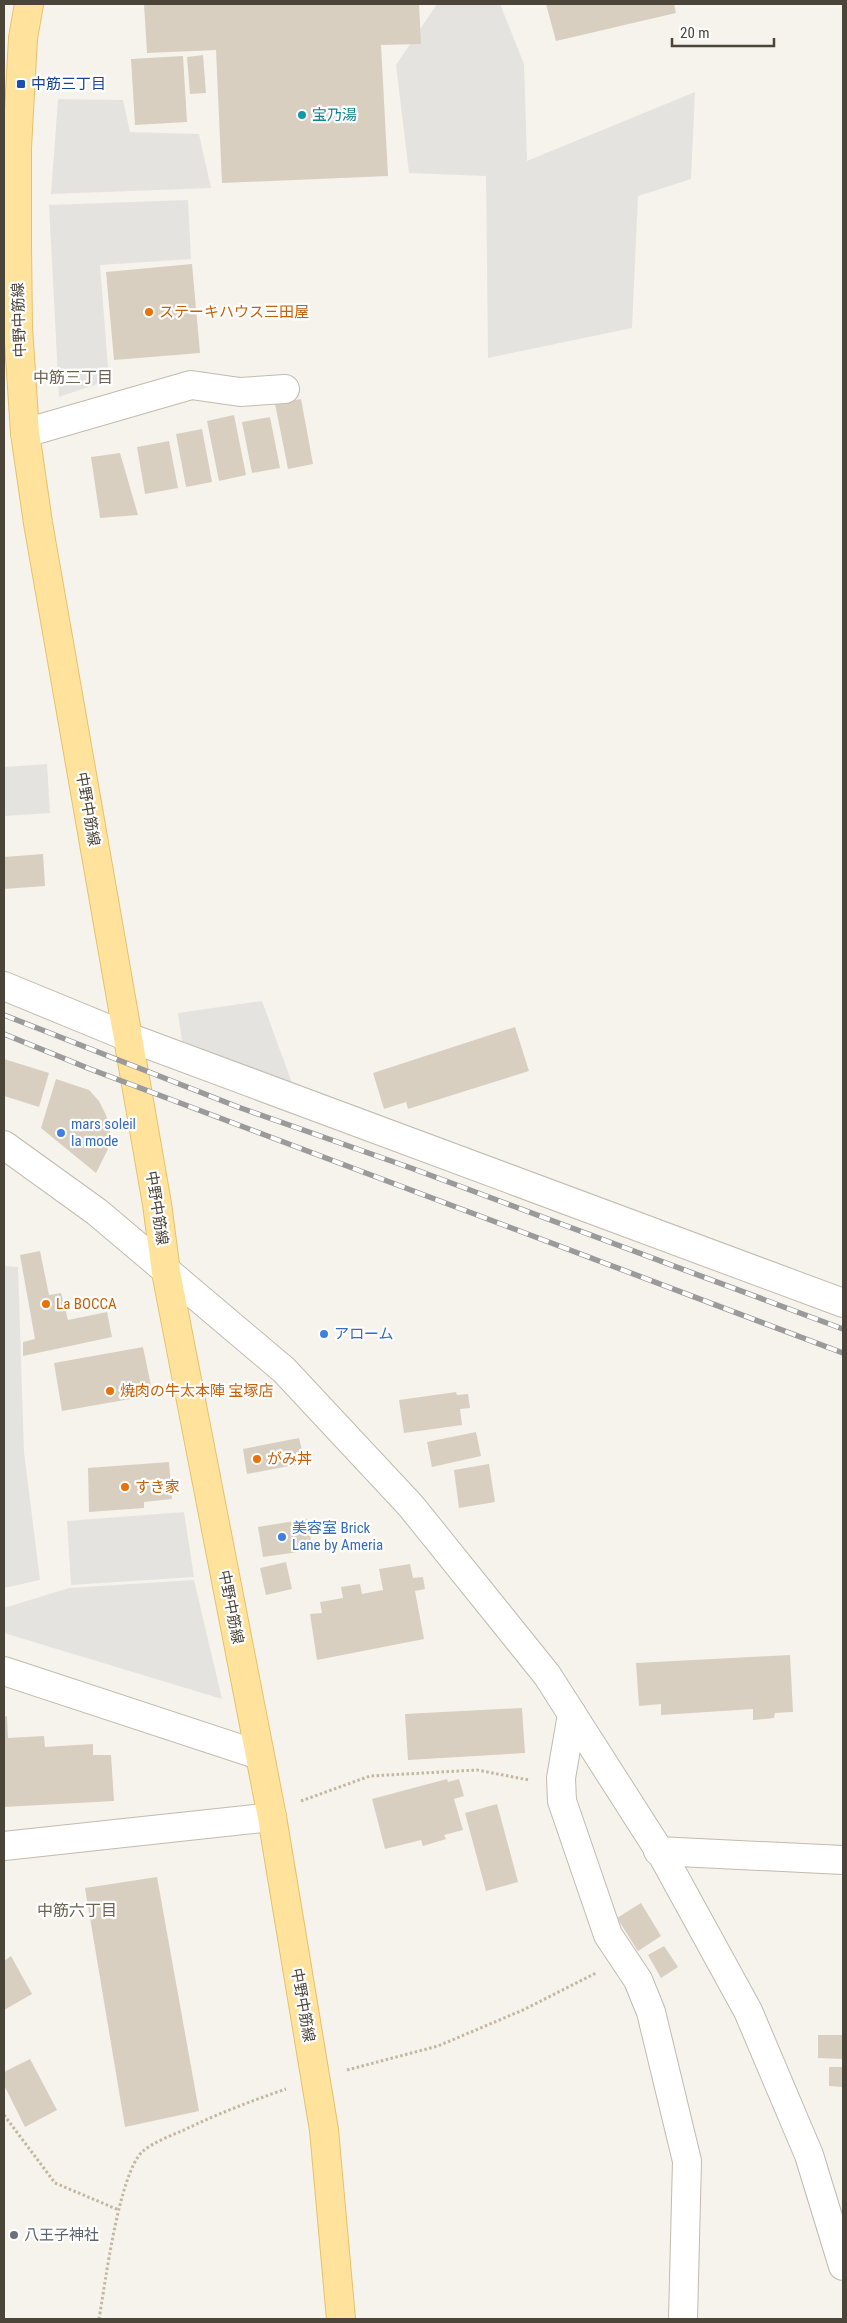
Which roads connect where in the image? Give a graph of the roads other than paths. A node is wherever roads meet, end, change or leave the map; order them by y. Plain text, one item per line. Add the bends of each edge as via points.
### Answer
1 (28, 4) edge
2 (285, 389) dead end
3 (25, 433) junction
4 (4, 986) edge
5 (128, 1036) junction
6 (4, 1145) edge
7 (166, 1272) junction
8 (843, 1303) edge
9 (4, 1671) edge
10 (572, 1714) junction
11 (260, 1755) junction
12 (272, 1817) junction
13 (4, 1846) edge
14 (658, 1851) junction
15 (843, 1860) edge
16 (843, 2266) edge
17 (341, 2319) edge
18 (683, 2319) edge

1 - 3 main road, 中野中筋線 via 17,148 18,327
2 - 3 street via 240,392 191,385
3 - 5 main road, 中野中筋線
4 - 5 street
5 - 7 main road, 中野中筋線
5 - 8 street
6 - 7 street via 97,1212
7 - 10 street via 284,1370 404,1499 547,1674
7 - 11 main road, 中野中筋線
9 - 11 street
10 - 14 street
10 - 18 street via 562,1801 608,1935 638,1980 650,2012 687,2162
11 - 12 main road, 中野中筋線
12 - 13 street
12 - 17 main road, 中野中筋線 via 324,2130
14 - 15 street
14 - 16 street via 748,2011 809,2155

